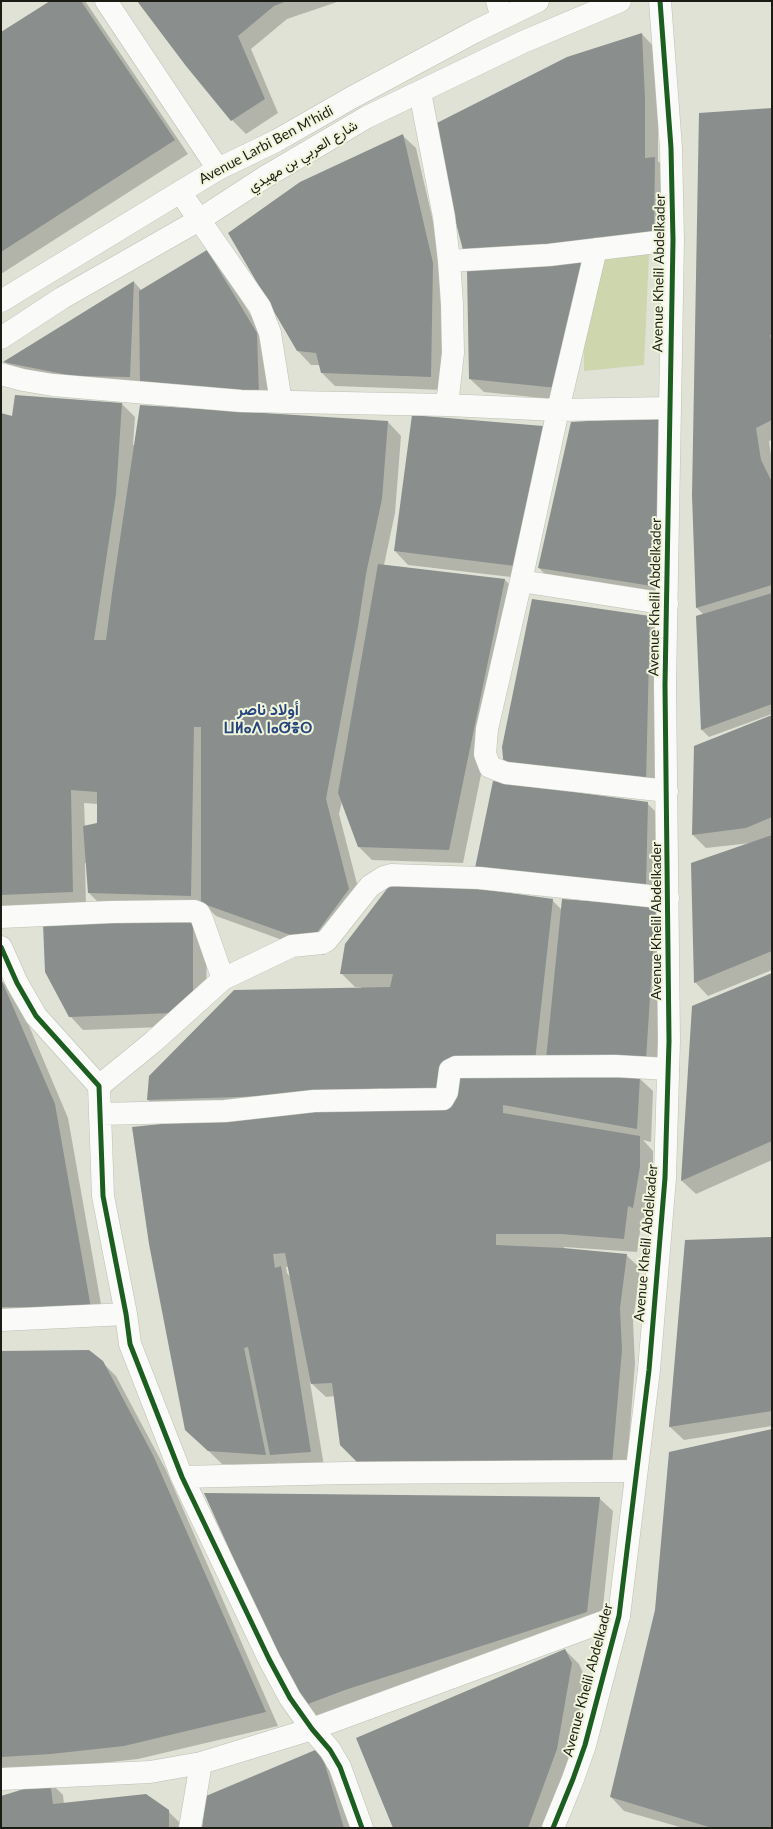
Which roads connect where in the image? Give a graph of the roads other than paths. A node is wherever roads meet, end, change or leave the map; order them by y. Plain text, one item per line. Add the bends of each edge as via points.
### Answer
1 (106, 1) edge
2 (538, 1) edge
3 (620, 1) edge
4 (660, 1) edge
5 (499, 10) edge
6 (420, 92) junction
7 (218, 169) junction
8 (180, 192) junction
9 (199, 220) junction
10 (673, 240) junction
11 (596, 249) junction
12 (449, 262) junction
13 (1, 301) edge
14 (1, 338) edge
15 (1, 374) edge
16 (281, 402) junction
17 (447, 405) junction
18 (669, 408) junction
19 (558, 410) junction
20 (521, 581) junction
21 (667, 604) junction
22 (667, 791) junction
23 (668, 898) junction
24 (1, 917) edge
25 (1, 947) edge
26 (223, 979) junction
27 (668, 1069) junction
28 (99, 1086) junction
29 (101, 1114) junction
30 (126, 1314) junction
31 (1, 1320) edge
32 (636, 1471) junction
33 (182, 1476) junction
34 (619, 1616) junction
35 (312, 1729) junction
36 (201, 1763) junction
37 (1, 1779) edge
38 (190, 1828) edge
39 (362, 1828) edge
40 (553, 1828) edge

1 - 7 street
2 - 5 street, Avenue Larbi Ben M'hidi
3 - 6 street, شارع العربي بن مهيدي via 523,42
4 - 10 street, Avenue Khelil Abdelkader via 671,148
5 - 7 street, Avenue Larbi Ben M'hidi via 276,141
6 - 9 street, شارع العربي بن مهيدي via 367,117 265,177
6 - 12 street via 444,217
7 - 8 street, Avenue Larbi Ben M'hidi
8 - 9 street
8 - 13 street, Avenue Larbi Ben M'hidi
9 - 14 street, شارع العربي بن مهيدي via 62,298
9 - 16 street via 260,307 270,333
10 - 11 street
10 - 18 street, Avenue Khelil Abdelkader
11 - 12 street
11 - 19 street
12 - 17 street via 453,353
15 - 16 street via 53,385
16 - 17 street
17 - 19 street
18 - 19 street
18 - 21 street, Avenue Khelil Abdelkader
19 - 20 street
20 - 21 street
20 - 22 street via 487,729 486,754 490,766 506,773
21 - 22 street, Avenue Khelil Abdelkader
22 - 23 street, Avenue Khelil Abdelkader
23 - 26 street via 479,878 391,875 377,880 370,886 327,940 322,943 292,946
23 - 27 street, Avenue Khelil Abdelkader
24 - 26 street via 194,911 199,913 202,919
25 - 28 street via 17,983 36,1016
26 - 28 street via 154,1042
27 - 29 street via 615,1066 456,1067 450,1070 447,1092 443,1099 314,1101 225,1111
27 - 32 street, Avenue Khelil Abdelkader via 665,1178 649,1370
28 - 29 street
29 - 30 street via 103,1196
30 - 31 street
30 - 33 street via 130,1344
32 - 33 street
32 - 34 street, Avenue Khelil Abdelkader
33 - 35 street via 269,1659 290,1698
34 - 35 street
34 - 40 street, Avenue Khelil Abdelkader via 585,1745
35 - 36 street
35 - 39 street via 330,1750 340,1767
36 - 37 street via 150,1772
36 - 38 street

